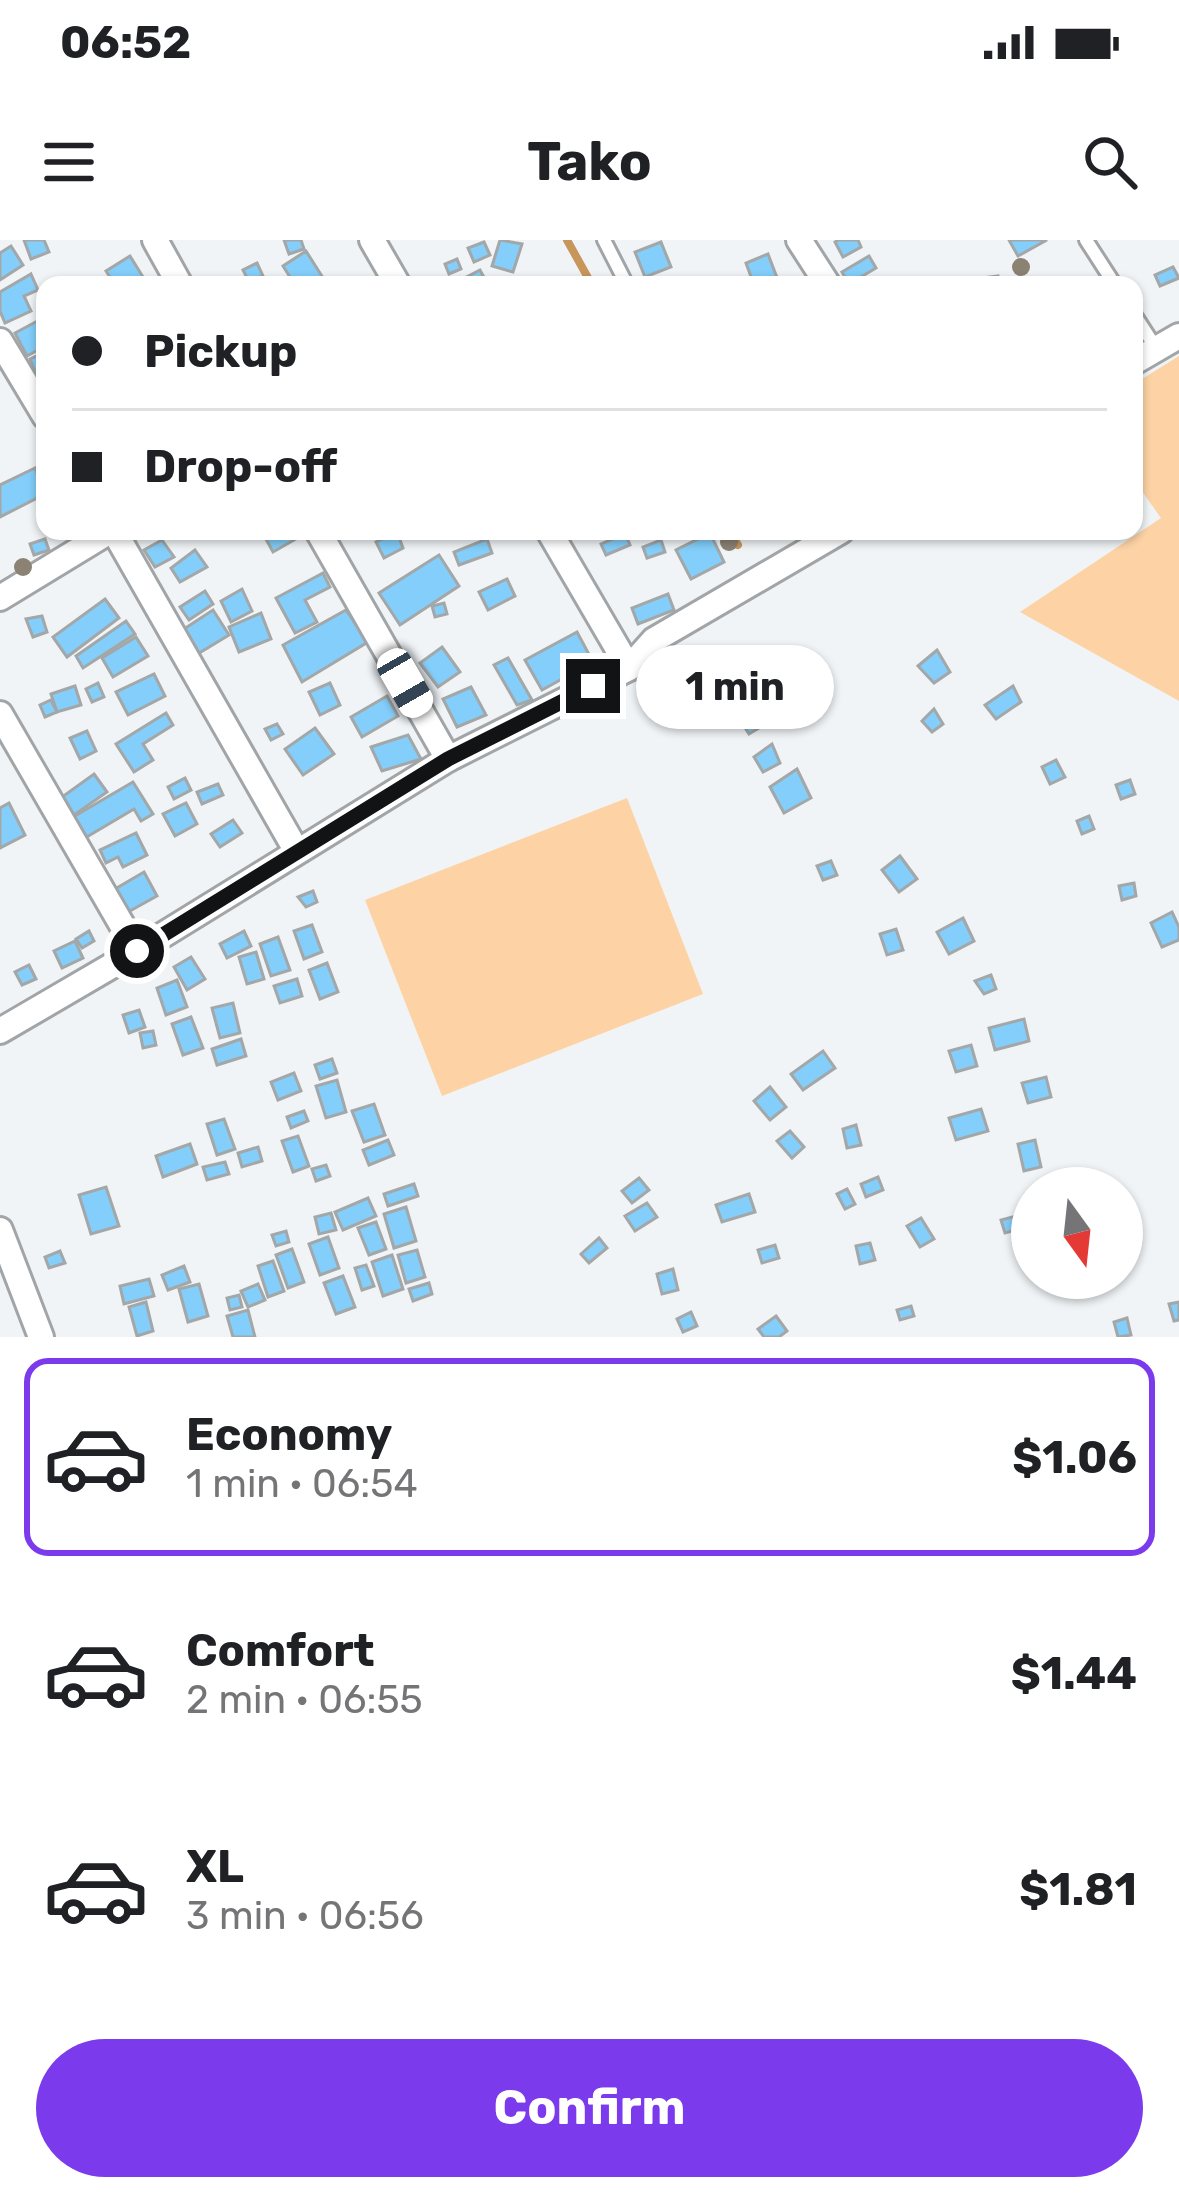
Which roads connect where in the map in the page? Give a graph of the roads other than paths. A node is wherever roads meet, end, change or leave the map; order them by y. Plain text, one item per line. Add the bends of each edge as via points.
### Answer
1 (155, 240) edge
2 (372, 240) edge
3 (604, 240) edge
4 (799, 240) edge
5 (1085, 240) edge
6 (175, 276) edge
7 (393, 276) edge
8 (622, 276) edge
9 (822, 276) edge
10 (1109, 276) edge
11 (1143, 321) edge
12 (0, 341) edge
13 (1168, 342) edge
14 (36, 401) edge
15 (97, 540) edge
16 (117, 540) edge
17 (323, 540) edge
18 (554, 540) edge
19 (809, 540) edge
20 (0, 598) edge
21 (629, 668) junction
22 (0, 714) edge
23 (448, 759) junction
24 (296, 850) junction
25 (137, 951) junction
26 (0, 1030) edge
27 (0, 1230) edge
28 (40, 1337) edge

1 - 6 street
2 - 7 street
3 - 8 lane
4 - 9 street
5 - 10 lane
11 - 13 lane
12 - 14 street
15 - 20 street
16 - 24 street
17 - 23 street
18 - 21 street
19 - 21 street via 654,640
21 - 23 street
22 - 25 street
23 - 24 street
24 - 25 street
25 - 26 street
27 - 28 street

